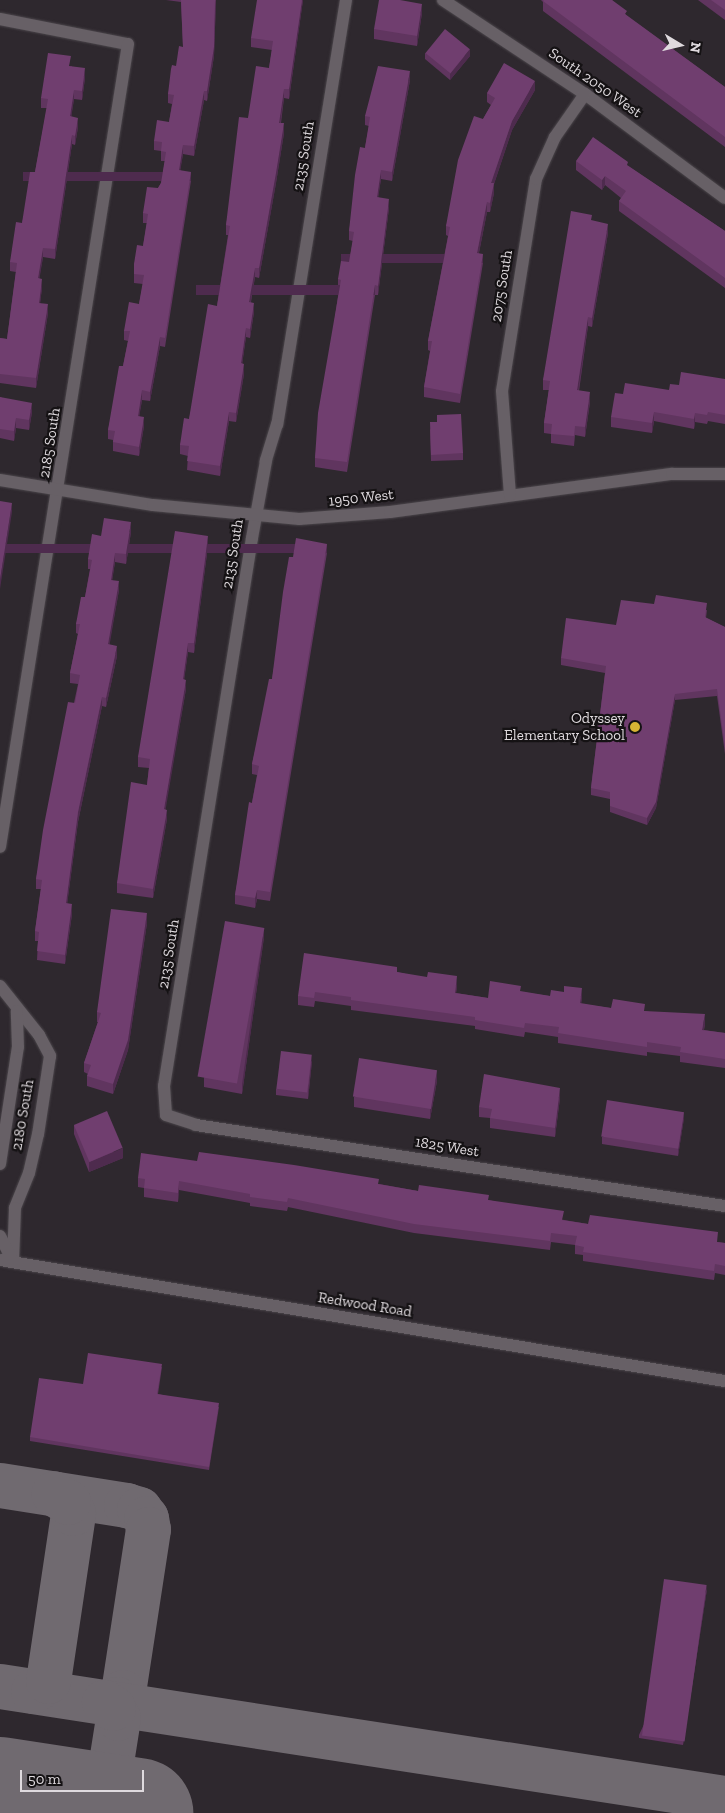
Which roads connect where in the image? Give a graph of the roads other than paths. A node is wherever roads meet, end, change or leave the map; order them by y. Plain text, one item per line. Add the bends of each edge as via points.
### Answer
1 (346, 0) edge
2 (443, 0) edge
3 (0, 19) edge
4 (585, 94) junction
5 (725, 198) edge
6 (725, 474) edge
7 (0, 480) edge
8 (59, 490) junction
9 (510, 495) junction
10 (256, 517) junction
11 (0, 847) edge
12 (0, 986) edge
13 (17, 1011) junction
14 (166, 1115) joint
15 (0, 1164) edge
16 (725, 1206) edge
17 (0, 1236) edge
18 (0, 1260) edge
19 (13, 1262) junction
20 (725, 1380) edge

1 - 10 street, 2135 South via 277,424 266,461
2 - 4 street, South 2050 West
3 - 8 street, 2185 South via 128,44
4 - 5 street, South 2050 West
4 - 9 street, 2075 South via 555,137 536,179 502,392
6 - 9 street, 1950 West via 672,474
7 - 8 street, 1950 West
8 - 10 street, 1950 West
8 - 11 street, 2185 South
9 - 10 street, 1950 West via 339,518
10 - 14 street, 2135 South via 164,1086
12 - 13 street, 2180 South
13 - 15 street, 2180 South via 18,1047
13 - 19 street, 2180 South via 39,1036 50,1056 38,1134 29,1173 15,1208
14 - 16 street, 1825 West via 196,1125
17 - 19 street
18 - 19 street, Redwood Road
19 - 20 street, Redwood Road

